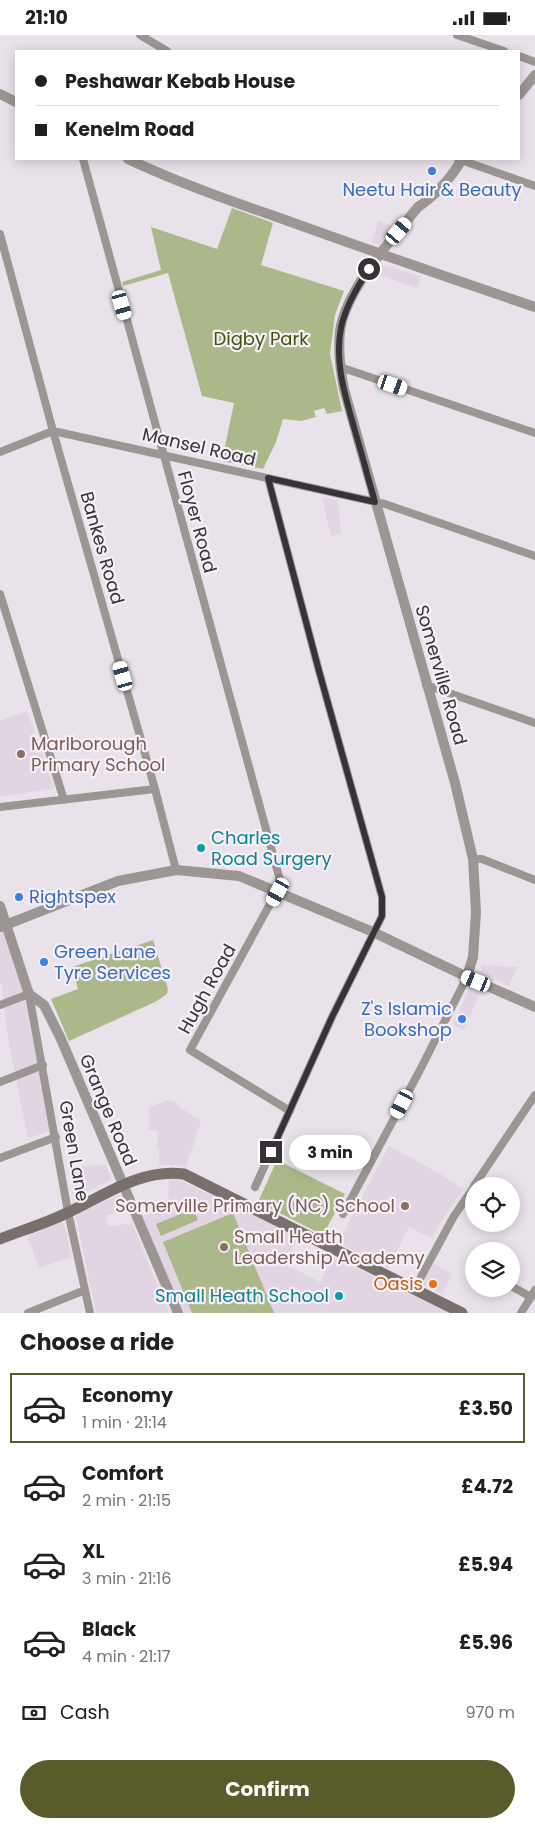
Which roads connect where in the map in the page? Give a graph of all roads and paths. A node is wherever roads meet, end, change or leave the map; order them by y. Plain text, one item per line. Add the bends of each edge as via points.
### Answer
1 (140, 35) edge
2 (458, 35) edge
3 (165, 50) edge
4 (501, 50) edge
5 (520, 56) edge
6 (535, 62) edge
7 (535, 75) edge
8 (0, 94) edge
9 (520, 94) edge
10 (15, 102) edge
11 (83, 160) edge
12 (130, 160) edge
13 (460, 160) edge
14 (463, 160) edge
15 (535, 186) edge
16 (0, 234) edge
17 (379, 254) junction
18 (535, 307) edge
19 (340, 367) junction
20 (53, 431) junction
21 (535, 433) edge
22 (0, 451) edge
23 (163, 454) junction
24 (268, 478) junction
25 (375, 502) junction
26 (535, 555) edge
27 (0, 594) edge
28 (426, 685) junction
29 (535, 723) edge
30 (155, 789) junction
31 (64, 800) junction
32 (0, 807) edge
33 (474, 859) junction
34 (176, 870) junction
35 (535, 880) edge
36 (278, 892) junction
37 (0, 906) edge
38 (4, 925) edge
39 (373, 932) junction
40 (467, 977) junction
41 (29, 994) junction
42 (0, 1005) edge
43 (535, 1007) edge
44 (43, 1065) junction
45 (0, 1082) edge
46 (535, 1095) edge
47 (290, 1111) junction
48 (56, 1137) junction
49 (0, 1158) edge
50 (481, 1177) edge
51 (122, 1185) junction
52 (255, 1187) dead end
53 (465, 1200) edge
54 (68, 1212) junction
55 (343, 1214) dead end
56 (0, 1239) edge
57 (421, 1277) dead end
58 (520, 1289) edge
59 (85, 1290) junction
60 (533, 1293) edge
61 (28, 1313) edge
62 (90, 1313) edge
63 (178, 1313) edge
64 (462, 1313) edge
65 (521, 1313) edge

1 - 3 street
2 - 4 street
5 - 6 street
7 - 9 street
8 - 10 street
11 - 23 street, Floyer Road
12 - 17 street
13 - 17 street, Somerville Road via 457,169 426,203 418,207
14 - 15 street
16 - 20 street, Bankes Road
17 - 18 street
17 - 19 street, Somerville Road via 358,285 346,311 341,329
19 - 21 street
19 - 25 street, Somerville Road
20 - 22 street
20 - 23 street, Mansel Road
20 - 30 street, Bankes Road
23 - 24 street, Mansel Road
23 - 36 street, Floyer Road via 281,884
24 - 25 street, Mansel Road
24 - 39 street via 382,897 382,916
25 - 26 street, Mansel Road
25 - 28 street, Somerville Road
27 - 31 street
28 - 29 street
28 - 33 street, Somerville Road
30 - 31 street
30 - 34 street, Bankes Road
31 - 32 street
33 - 35 street via 482,859
33 - 40 street, Somerville Road via 476,912
34 - 36 street via 239,876
34 - 38 street via 118,881
36 - 39 street
36 - 47 street, Hugh Road via 190,1050
37 - 38 street
38 - 41 street, Grange Road
39 - 40 street
39 - 47 street
40 - 43 street
40 - 55 street, Somerville Road
41 - 42 street
41 - 44 street, Green Lane
41 - 51 street, Grange Road via 44,1005
44 - 45 street
44 - 48 street, Green Lane
46 - 50 street
47 - 52 street
48 - 49 street
48 - 54 street, Green Lane
51 - 54 main road
51 - 63 street, Grange Road
51 - 64 main road via 162,1173 184,1174
53 - 57 street
54 - 56 main road
54 - 59 street, Green Lane
58 - 60 street
59 - 61 street
59 - 62 street, Green Lane
60 - 65 street

